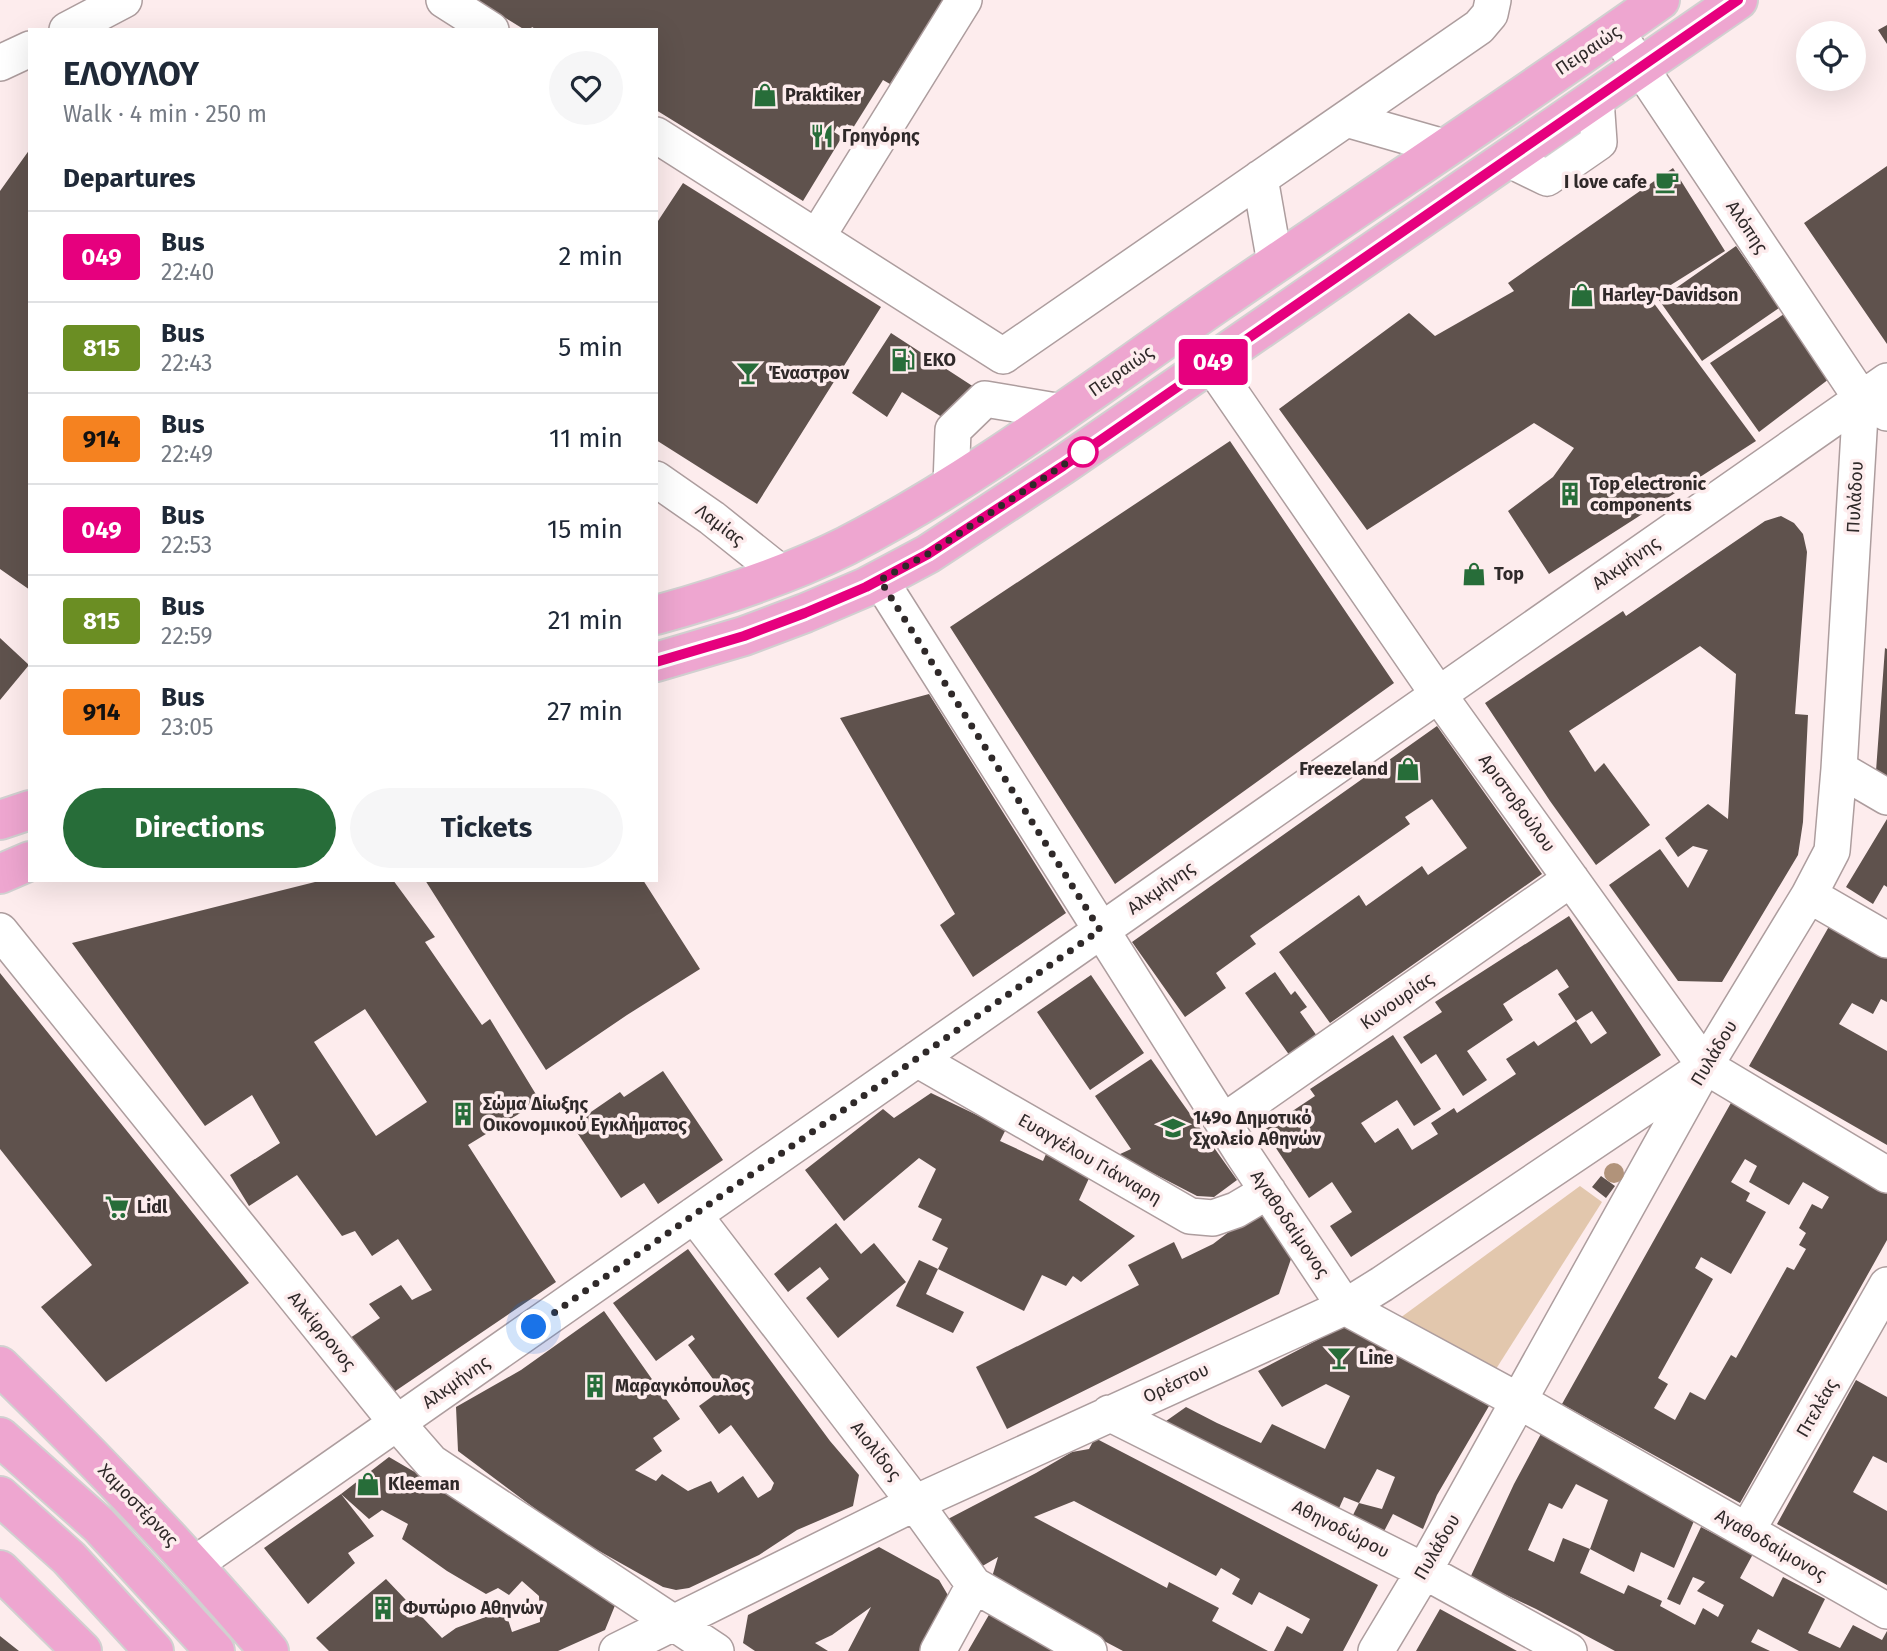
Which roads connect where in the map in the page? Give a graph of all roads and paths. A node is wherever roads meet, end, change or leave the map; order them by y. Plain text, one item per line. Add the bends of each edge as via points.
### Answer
1 (124, 0) edge
2 (444, 0) edge
3 (964, 0) edge
4 (1493, 0) edge
5 (1660, 0) edge
6 (1738, 0) edge
7 (71, 28) edge
8 (488, 28) edge
9 (1616, 31) junction
10 (28, 50) edge
11 (0, 63) edge
12 (1641, 68) junction
13 (1346, 119) junction
14 (658, 136) edge
15 (1444, 147) junction
16 (1261, 178) junction
17 (817, 237) junction
18 (1275, 263) junction
19 (1211, 364) junction
20 (1878, 398) edge
21 (1062, 412) junction
22 (658, 480) edge
23 (951, 485) junction
24 (782, 573) junction
25 (880, 580) junction
26 (658, 614) edge
27 (658, 661) edge
28 (1438, 694) junction
29 (1839, 769) junction
30 (1887, 797) edge
31 (28, 811) edge
32 (0, 820) edge
33 (28, 862) edge
34 (0, 874) edge
35 (1571, 879) junction
36 (1809, 895) junction
37 (1100, 930) junction
38 (0, 931) edge
39 (1887, 940) edge
40 (917, 1059) junction
41 (1706, 1066) junction
42 (1223, 1122) junction
43 (1887, 1175) edge
44 (1268, 1191) junction
45 (694, 1215) junction
46 (1887, 1285) edge
47 (1345, 1307) junction
48 (0, 1366) edge
49 (1519, 1401) junction
50 (1109, 1413) junction
51 (397, 1423) junction
52 (0, 1437) edge
53 (0, 1496) edge
54 (915, 1503) junction
55 (1747, 1531) junction
56 (195, 1564) junction
57 (0, 1570) edge
58 (1424, 1571) junction
59 (974, 1585) junction
60 (1887, 1611) edge
61 (673, 1622) junction
62 (71, 1647) edge
63 (154, 1651) edge
64 (215, 1651) edge
65 (270, 1651) edge
66 (617, 1651) edge
67 (716, 1651) edge
68 (938, 1651) edge
69 (1089, 1651) edge
70 (1376, 1651) edge
71 (1569, 1651) edge

1 - 7 street
2 - 8 street
3 - 17 street
4 - 13 street via 1490,14 1479,27
5 - 9 main road, Πειραιώς
6 - 12 main road
9 - 12 street, Αλόπης
9 - 15 main road, Πειραιώς
10 - 11 street
12 - 19 main road
12 - 20 street, Αλόπης
13 - 15 street
13 - 16 street
14 - 17 street
15 - 18 main road, Πειραιώς
16 - 17 street via 1003,356
16 - 18 street
18 - 21 main road, Πειραιώς
19 - 25 main road via 993,512
19 - 28 street, Αριστοβούλου
20 - 28 street, Αλκμήνης
20 - 29 street, Πυλάδου
21 - 23 main road, Πειραιώς
21 - 23 street via 985,399 953,430
22 - 24 street, Λαμίας
23 - 24 main road, Πειραιώς via 843,547
24 - 26 main road, Πειραιώς
25 - 27 main road via 744,636
25 - 37 street, Αγαθοδαίμονος
28 - 35 street, Αριστοβούλου
28 - 37 street, Αλκμήνης
29 - 30 street
29 - 36 street, Πυλάδου via 1832,851
31 - 32 main road
33 - 34 main road
35 - 41 street, Αριστοβούλου
35 - 42 street, Κυνουρίας
36 - 39 street
36 - 41 street, Πυλάδου
37 - 40 street, Αλκμήνης
37 - 42 street, Αγαθοδαίμονος
38 - 51 street, Αλκίφρονος
40 - 44 street, Ευαγγέλου Γιάνναρη via 1190,1216 1213,1218
40 - 45 street, Αλκμήνης
41 - 43 street, Αριστοβούλου
41 - 47 street, Ορέστου
41 - 49 street, Πυλάδου
42 - 44 street, Αγαθοδαίμονος
44 - 47 street, Αγαθοδαίμονος
45 - 51 street, Αλκμήνης
45 - 54 street, Αιολίδος
46 - 55 street, Πτελέας
47 - 49 street, Αγαθοδαίμονος
47 - 50 street, Ορέστου
48 - 56 main road, Χαμοστέρνας
49 - 55 street, Αγαθοδαίμονος
49 - 58 street, Πυλάδου
50 - 54 street, Ορέστου
50 - 58 street, Αθηνοδώρου
51 - 56 street, Αλκμήνης
51 - 61 street, Αλκίφρονος via 431,1461
52 - 64 main road via 99,1525
53 - 63 main road via 69,1558
54 - 59 street, Αιολίδος
54 - 61 street, Ορέστου
55 - 60 street, Αγαθοδαίμονος
56 - 65 main road, Χαμοστέρνας
57 - 62 main road
58 - 70 street, Πυλάδου
58 - 71 street, Αθηνοδώρου
59 - 68 street
59 - 69 street, Αιολίδος
61 - 66 street, Ορέστου
61 - 67 street, Αλκίφρονος

